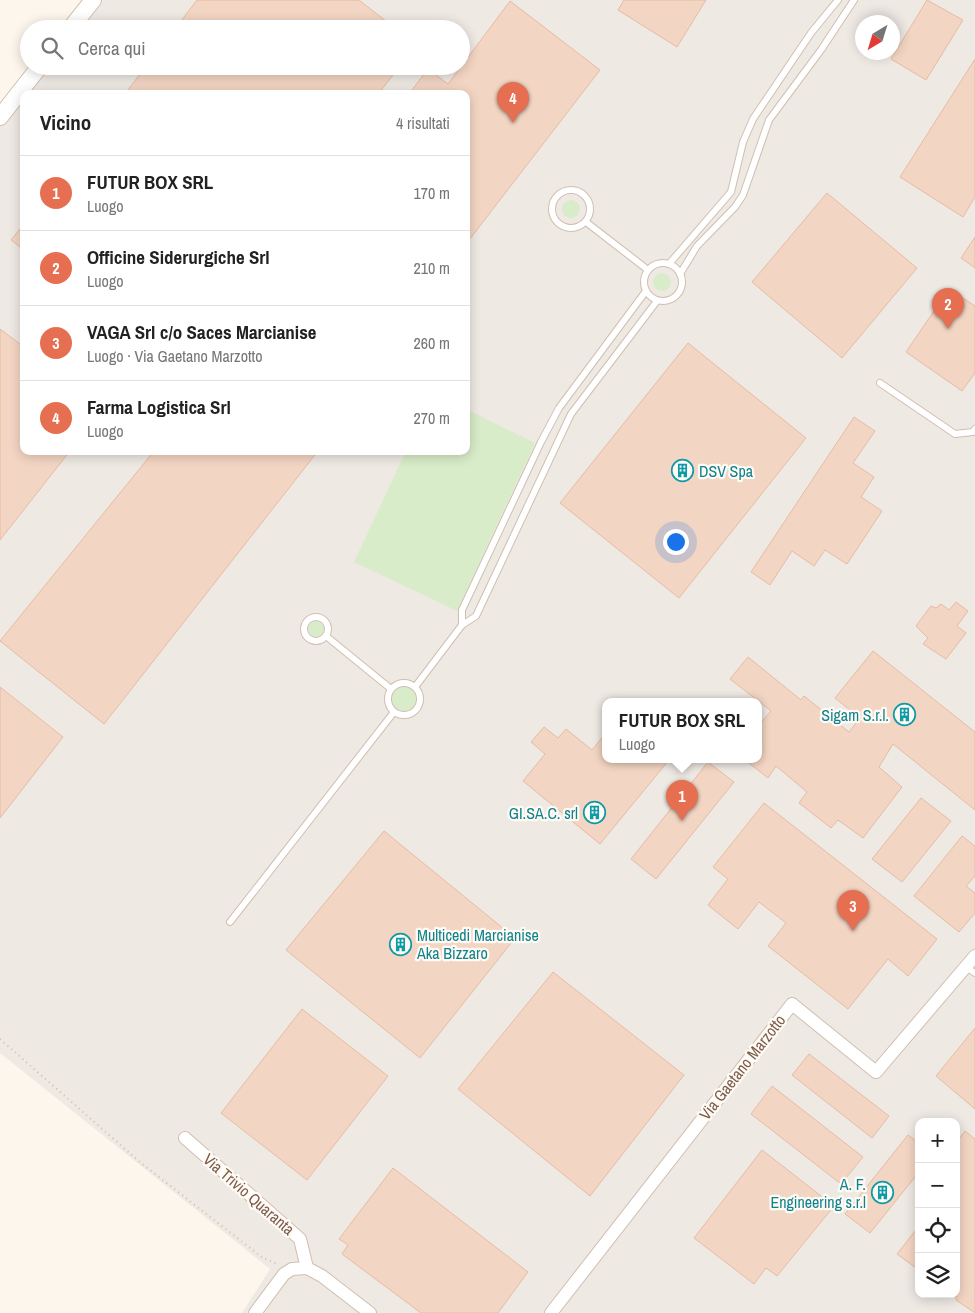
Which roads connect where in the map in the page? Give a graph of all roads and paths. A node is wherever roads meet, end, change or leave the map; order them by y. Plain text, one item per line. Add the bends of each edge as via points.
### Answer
1 (93, 0) edge
2 (838, 0) edge
3 (854, 0) edge
4 (77, 20) edge
5 (33, 75) edge
6 (21, 90) edge
7 (20, 92) edge
8 (0, 117) edge
9 (586, 222) junction
10 (669, 264) junction
11 (648, 270) junction
12 (680, 274) junction
13 (646, 291) junction
14 (657, 301) junction
15 (880, 383) dead end
16 (975, 429) edge
17 (462, 625) junction
18 (326, 636) junction
19 (415, 687) junction
20 (391, 689) junction
21 (394, 712) junction
22 (230, 922) dead end
23 (975, 956) edge
24 (970, 970) edge
25 (0, 1039) edge
26 (185, 1138) dead end
27 (307, 1268) junction
28 (292, 1269) junction
29 (255, 1313) edge
30 (370, 1313) edge
31 (551, 1313) edge

1 - 4 street
2 - 10 lane via 811,33 753,119 743,142 731,192
3 - 12 lane via 769,120 743,195 697,246
5 - 6 street
7 - 8 street
9 - 9 lane via 590,203 581,193 568,190 557,197 552,208 559,224 576,228
9 - 11 lane
10 - 11 lane via 658,264
10 - 12 lane
11 - 13 lane via 644,280
12 - 14 lane via 679,292 670,300
13 - 14 lane
13 - 17 lane via 559,408 462,610
14 - 17 lane via 570,414 476,616
15 - 16 lane via 955,434
17 - 19 lane
18 - 18 lane via 325,620 314,616 307,620 304,632 308,639 320,641
18 - 20 lane
19 - 20 lane via 405,682
19 - 21 lane via 420,697 418,708 409,715
20 - 21 lane via 388,704
21 - 22 lane
23 - 24 street, Via Gaetano Marzotto
24 - 31 street, Via Gaetano Marzotto via 876,1072 792,1004
25 - 28 path via 141,1163 263,1258
26 - 27 street, Via Trivio Quaranta via 300,1239
27 - 28 street
27 - 30 street
28 - 29 street via 284,1274

